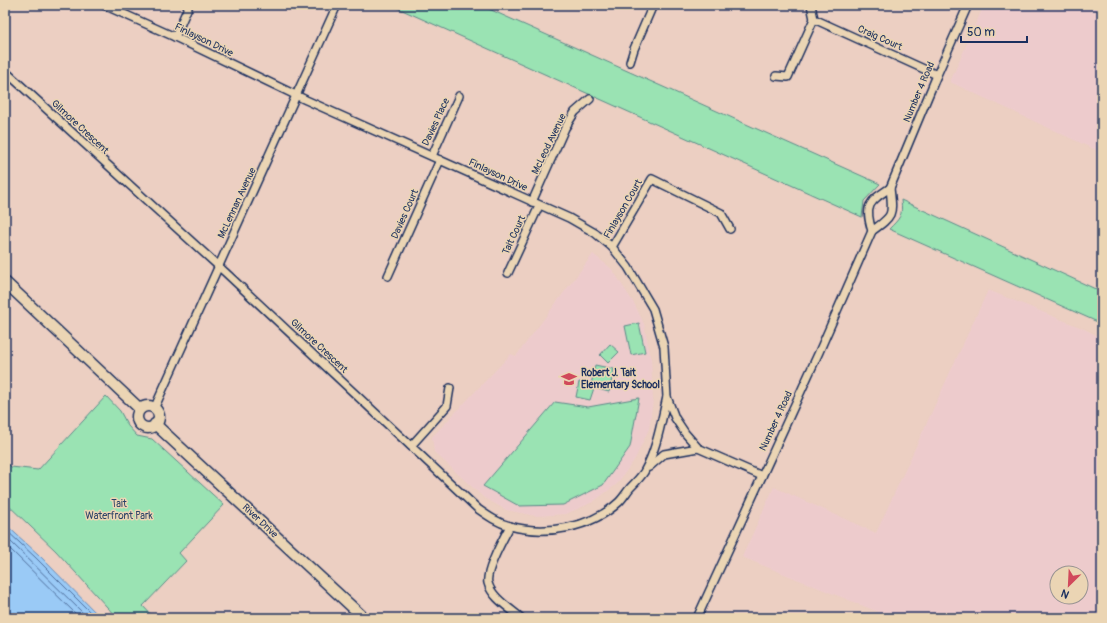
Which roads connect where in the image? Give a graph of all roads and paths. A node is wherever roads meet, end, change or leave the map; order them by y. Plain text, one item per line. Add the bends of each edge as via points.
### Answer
1 (104, 5) edge
2 (189, 5) edge
3 (337, 5) edge
4 (653, 5) edge
5 (811, 5) edge
6 (968, 5) edge
7 (814, 20) junction
8 (175, 37) junction
9 (630, 62) dead end
10 (5, 71) edge
11 (937, 74) junction
12 (776, 76) dead end
13 (297, 96) junction
14 (459, 96) dead end
15 (590, 99) dead end
16 (432, 156) junction
17 (440, 160) junction
18 (890, 188) junction
19 (532, 202) junction
20 (539, 206) junction
21 (730, 229) dead end
22 (872, 231) junction
23 (612, 248) junction
24 (219, 268) junction
25 (508, 273) dead end
26 (388, 276) dead end
27 (5, 282) edge
28 (450, 388) dead end
29 (667, 397) junction
30 (140, 409) junction
31 (154, 409) junction
32 (155, 424) junction
33 (411, 446) junction
34 (698, 448) junction
35 (643, 473) junction
36 (762, 476) junction
37 (510, 526) junction
38 (364, 618) edge
39 (521, 618) edge
40 (697, 618) edge

1 - 8 street, Finlayson Drive
2 - 8 street
3 - 13 street, McLennan Avenue
4 - 9 street
5 - 7 street
6 - 11 street, Number 4 Road
7 - 11 street, Craig Court
7 - 12 street via 788,77
8 - 13 street, Finlayson Drive
10 - 24 street, Gilmore Crescent
11 - 18 street, Number 4 Road
13 - 16 street, Finlayson Drive
13 - 24 street, McLennan Avenue
14 - 16 street, Davies Place
15 - 19 street, McLeod Avenue via 575,112 565,128
16 - 17 street, Finlayson Drive
17 - 19 street, Finlayson Drive
17 - 26 street, Davies Court
18 - 22 street, Number 4 Road via 891,215
18 - 22 street via 873,200 868,210 867,217
19 - 20 street, Finlayson Drive
20 - 23 street, Finlayson Drive via 569,218 595,233
20 - 25 street, Tait Court
21 - 23 street, Finlayson Court via 721,212 652,179
22 - 36 street, Number 4 Road
23 - 29 street, Finlayson Drive via 628,267 653,309 664,347
24 - 31 street, McLennan Avenue
24 - 33 street, Gilmore Crescent
27 - 30 street
28 - 33 street via 447,406
29 - 34 street, Finlayson Drive via 675,418
29 - 35 street, Gilmore Crescent via 653,454
30 - 31 street via 148,406
30 - 32 street via 137,416 139,423 145,427
31 - 32 street via 158,418
32 - 38 street, River Drive
33 - 37 street, Gilmore Crescent via 478,509 494,520
34 - 35 street, Gilmore Crescent via 664,454
34 - 36 street, Finlayson Drive
35 - 37 street, Gilmore Crescent via 618,503 598,517 558,529 541,530
36 - 40 street, Number 4 Road
37 - 39 street via 488,572 487,581 498,599

